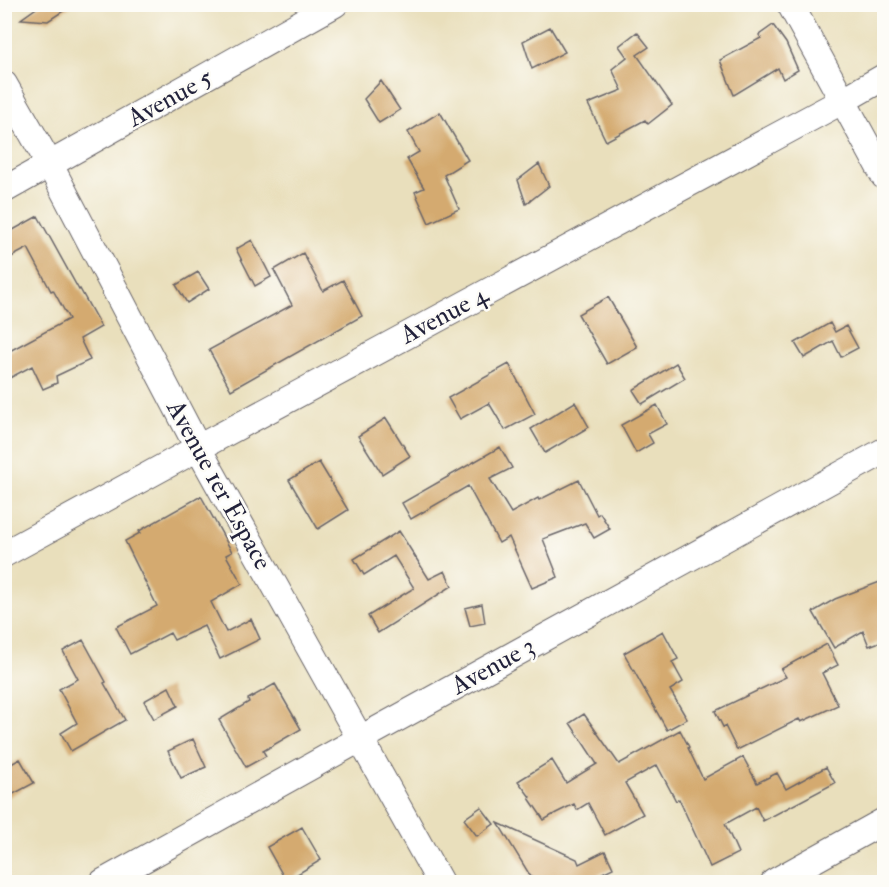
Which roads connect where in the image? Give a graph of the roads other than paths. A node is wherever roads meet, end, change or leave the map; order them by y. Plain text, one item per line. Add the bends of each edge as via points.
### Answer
1 (335, 4) edge
2 (790, 4) edge
3 (885, 77) edge
4 (4, 84) edge
5 (842, 101) junction
6 (50, 165) junction
7 (885, 176) edge
8 (4, 190) edge
9 (198, 448) junction
10 (885, 451) edge
11 (4, 554) edge
12 (360, 739) junction
13 (885, 821) edge
14 (103, 882) edge
15 (440, 882) edge
16 (774, 882) edge

1 - 6 street, Avenue 5
2 - 5 street
3 - 5 street, Avenue 4
4 - 6 street, Avenue 1er Espace
5 - 7 street
5 - 9 street, Avenue 4
6 - 8 street, Avenue 5
6 - 9 street, Avenue 1er Espace
9 - 11 street, Avenue 4
9 - 12 street, Avenue 1er Espace
10 - 12 street, Avenue 3
12 - 14 street, Avenue 3
12 - 15 street, Avenue 1er Espace
13 - 16 street

